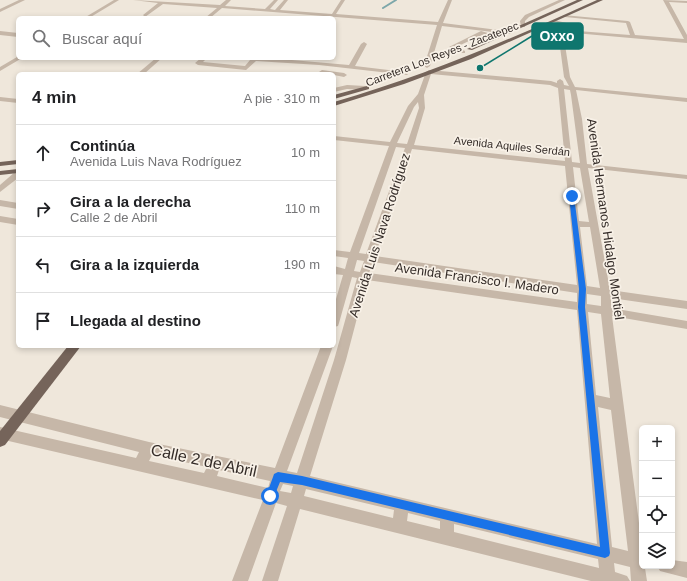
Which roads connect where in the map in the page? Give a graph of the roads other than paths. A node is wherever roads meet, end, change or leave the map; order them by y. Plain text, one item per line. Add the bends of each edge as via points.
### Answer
1 (24, 0) edge
2 (117, 0) edge
3 (135, 0) edge
4 (168, 0) edge
5 (229, 0) edge
6 (276, 0) edge
7 (286, 0) edge
8 (343, 0) edge
9 (450, 0) edge
10 (563, 0) edge
11 (581, 0) edge
12 (600, 0) edge
13 (162, 2) junction
14 (666, 2) edge
15 (687, 2) edge
16 (221, 6) junction
17 (687, 6) edge
18 (268, 10) junction
19 (278, 10) junction
20 (0, 11) edge
21 (334, 14) junction
22 (89, 16) edge
23 (144, 16) dead end
24 (209, 16) edge
25 (565, 16) junction
26 (556, 21) junction
27 (441, 23) junction
28 (496, 27) junction
29 (520, 27) junction
30 (539, 29) junction
31 (489, 30) junction
32 (560, 31) junction
33 (510, 32) junction
34 (575, 32) junction
35 (0, 33) edge
36 (481, 33) junction
37 (6, 34) junction
38 (16, 35) edge
39 (500, 36) junction
40 (0, 37) edge
41 (633, 37) junction
42 (687, 40) edge
43 (364, 44) dead end
44 (443, 44) junction
45 (463, 52) junction
46 (454, 56) dead end
47 (16, 60) edge
48 (157, 60) edge
49 (202, 60) edge
50 (253, 60) edge
51 (270, 60) edge
52 (303, 60) edge
53 (319, 63) junction
54 (434, 64) dead end
55 (336, 65) junction
56 (351, 67) junction
57 (0, 69) edge
58 (420, 69) dead end
59 (428, 69) junction
60 (142, 72) edge
61 (332, 72) edge
62 (412, 72) dead end
63 (336, 74) edge
64 (405, 74) junction
65 (344, 75) dead end
66 (392, 79) dead end
67 (564, 83) junction
68 (371, 86) dead end
69 (365, 88) junction
70 (336, 90) edge
71 (687, 93) edge
72 (421, 95) junction
73 (336, 96) edge
74 (0, 99) edge
75 (687, 100) edge
76 (16, 101) edge
77 (336, 103) edge
78 (563, 104) junction
79 (576, 105) junction
80 (565, 123) junction
81 (578, 125) junction
82 (336, 138) edge
83 (393, 144) junction
84 (409, 146) junction
85 (16, 162) edge
86 (0, 164) edge
87 (568, 164) junction
88 (584, 166) junction
89 (16, 171) edge
90 (0, 173) edge
91 (16, 176) edge
92 (687, 177) edge
93 (0, 188) edge
94 (375, 196) junction
95 (572, 196) junction
96 (590, 198) junction
97 (392, 199) junction
98 (0, 203) edge
99 (16, 206) edge
100 (0, 219) edge
101 (16, 222) edge
102 (574, 223) junction
103 (594, 225) junction
104 (336, 252) edge
105 (354, 256) junction
106 (370, 258) junction
107 (336, 270) edge
108 (467, 272) junction
109 (349, 273) junction
110 (363, 276) junction
111 (582, 289) junction
112 (465, 290) junction
113 (606, 293) junction
114 (687, 305) edge
115 (582, 307) junction
116 (606, 312) junction
117 (336, 316) edge
118 (687, 325) edge
119 (73, 348) edge
120 (325, 351) edge
121 (340, 360) junction
122 (591, 400) junction
123 (617, 405) junction
124 (0, 412) edge
125 (20, 416) junction
126 (2, 436) edge
127 (149, 448) junction
128 (216, 462) junction
129 (139, 465) junction
130 (278, 477) junction
131 (208, 481) junction
132 (302, 481) junction
133 (270, 496) junction
134 (295, 501) junction
135 (402, 504) junction
136 (448, 515) junction
137 (399, 527) junction
138 (446, 538) junction
139 (605, 553) junction
140 (639, 561) edge
141 (675, 568) edge
142 (639, 569) edge
143 (687, 570) edge
144 (608, 579) edge
145 (240, 581) edge
146 (270, 581) edge
147 (622, 581) edge
148 (639, 581) edge

1 - 20 street
2 - 22 street
3 - 13 street
4 - 16 street
5 - 16 street
6 - 18 street
7 - 19 street
8 - 21 street
9 - 27 street, Avenida Luis Nava Rodríguez
10 - 29 street via 527,16
11 - 29 main road, Carretera Los Reyes - Zacatepec
12 - 25 main road, Carretera Los Reyes - Zacatepec
13 - 16 street
13 - 23 street
14 - 15 street
14 - 17 street
14 - 42 street
16 - 18 street
16 - 24 street
18 - 19 street
19 - 21 street
21 - 27 street
25 - 26 main road, Carretera Los Reyes - Zacatepec
25 - 41 street via 628,22
26 - 30 main road, Carretera Los Reyes - Zacatepec
26 - 34 street via 574,25 577,27
27 - 28 street
27 - 31 street
27 - 44 street, Avenida Luis Nava Rodríguez
28 - 29 street
28 - 31 street
29 - 33 main road, Carretera Los Reyes - Zacatepec
30 - 32 street
30 - 59 main road, Carretera Los Reyes - Zacatepec
31 - 33 street
31 - 36 street
32 - 34 street
32 - 67 street, Avenida Hermanos Hidalgo Montiel
33 - 39 main road, Carretera Los Reyes - Zacatepec
34 - 41 street
35 - 37 street
36 - 39 street
36 - 44 street
37 - 38 street
37 - 40 street
39 - 45 main road, Carretera Los Reyes - Zacatepec
41 - 42 street
43 - 56 street
44 - 45 street
44 - 59 street, Avenida Luis Nava Rodríguez
45 - 46 main road, Carretera Los Reyes - Zacatepec
47 - 57 street
48 - 60 street
49 - 50 street via 198,64 246,68
51 - 53 street
52 - 53 street
53 - 55 street
54 - 59 main road, Carretera Los Reyes - Zacatepec
55 - 56 street
55 - 61 street
56 - 64 street
58 - 59 main road, Carretera Los Reyes - Zacatepec
59 - 67 street
59 - 72 street, Avenida Luis Nava Rodríguez
59 - 77 main road, Carretera Los Reyes - Zacatepec
62 - 64 main road, Carretera Los Reyes - Zacatepec
63 - 65 street
64 - 66 main road, Carretera Los Reyes - Zacatepec
67 - 71 street
67 - 75 street
67 - 78 street, Avenida Hermanos Hidalgo Montiel
67 - 79 street, Avenida Hermanos Hidalgo Montiel
68 - 69 main road, Carretera Los Reyes - Zacatepec
69 - 70 street
69 - 73 main road, Carretera Los Reyes - Zacatepec
72 - 83 street, Avenida Luis Nava Rodríguez via 411,106
72 - 84 street, Avenida Luis Nava Rodríguez via 422,108
74 - 76 street
78 - 79 street
78 - 80 street, Avenida Hermanos Hidalgo Montiel
79 - 81 street, Avenida Hermanos Hidalgo Montiel
80 - 81 street
80 - 87 street, Avenida Hermanos Hidalgo Montiel
81 - 88 street, Avenida Hermanos Hidalgo Montiel
82 - 83 street, Avenida Aquiles Serdán
83 - 84 street, Avenida Aquiles Serdán
83 - 94 street, Avenida Luis Nava Rodríguez
84 - 87 street, Avenida Aquiles Serdán
84 - 97 street, Avenida Luis Nava Rodríguez
85 - 86 main road
87 - 88 street, Avenida Aquiles Serdán
87 - 95 street, Avenida Hermanos Hidalgo Montiel
88 - 92 street, Avenida Aquiles Serdán
88 - 96 street, Avenida Hermanos Hidalgo Montiel
89 - 90 main road
91 - 93 street
94 - 97 street
94 - 105 street, Avenida Luis Nava Rodríguez
95 - 96 street
95 - 102 street, Avenida Hermanos Hidalgo Montiel
96 - 103 street, Avenida Hermanos Hidalgo Montiel
97 - 106 street, Avenida Luis Nava Rodríguez
98 - 99 street
100 - 101 street
102 - 103 street
102 - 111 street, Avenida Hermanos Hidalgo Montiel
103 - 113 street, Avenida Hermanos Hidalgo Montiel
104 - 105 street, Avenida Francisco I. Madero
105 - 106 street, Avenida Francisco I. Madero
105 - 109 street, Avenida Luis Nava Rodríguez
106 - 108 street, Avenida Francisco I. Madero
106 - 110 street, Avenida Luis Nava Rodríguez
107 - 109 street, Avenida Francisco I. Madero
108 - 111 street, Avenida Francisco I. Madero
108 - 112 street
109 - 110 street, Avenida Francisco I. Madero
109 - 117 street, Avenida Luis Nava Rodríguez
110 - 112 street, Avenida Francisco I. Madero
110 - 121 street, Avenida Luis Nava Rodríguez
111 - 113 street, Avenida Francisco I. Madero
111 - 115 street, Avenida Hermanos Hidalgo Montiel
112 - 115 street, Avenida Francisco I. Madero
113 - 114 street, Avenida Francisco I. Madero
113 - 116 street, Avenida Hermanos Hidalgo Montiel
115 - 116 street, Avenida Francisco I. Madero
115 - 122 street, Avenida Hermanos Hidalgo Montiel
116 - 118 street, Avenida Francisco I. Madero
116 - 123 street, Avenida Hermanos Hidalgo Montiel
119 - 125 main road
120 - 121 street
120 - 130 street
121 - 132 street, Avenida Luis Nava Rodríguez
122 - 123 street
122 - 139 street, Avenida Hermanos Hidalgo Montiel
123 - 140 street, Avenida Hermanos Hidalgo Montiel
124 - 125 street, Calle 2 de Abril
125 - 126 main road
125 - 127 street, Calle 2 de Abril
126 - 129 street, Calle 2 de Abril
127 - 128 street, Calle 2 de Abril
127 - 129 street
128 - 130 street, Calle 2 de Abril
128 - 131 street
129 - 131 street, Calle 2 de Abril
130 - 132 street, Calle 2 de Abril
130 - 133 street
131 - 133 street, Calle 2 de Abril
132 - 134 street, Avenida Luis Nava Rodríguez
132 - 135 street, Calle 2 de Abril
133 - 134 street, Calle 2 de Abril
133 - 145 street
134 - 137 street, Calle 2 de Abril
134 - 146 street, Avenida Luis Nava Rodríguez
135 - 136 street, Calle 2 de Abril
135 - 137 street
136 - 138 street
136 - 139 street, Calle 2 de Abril
137 - 138 street, Calle 2 de Abril
138 - 144 street, Calle 2 de Abril
139 - 140 street, Calle 2 de Abril
139 - 144 street, Avenida Hermanos Hidalgo Montiel
141 - 143 street
142 - 148 street, Avenida Hermanos Hidalgo Montiel
144 - 147 street, Calle 2 de Abril

